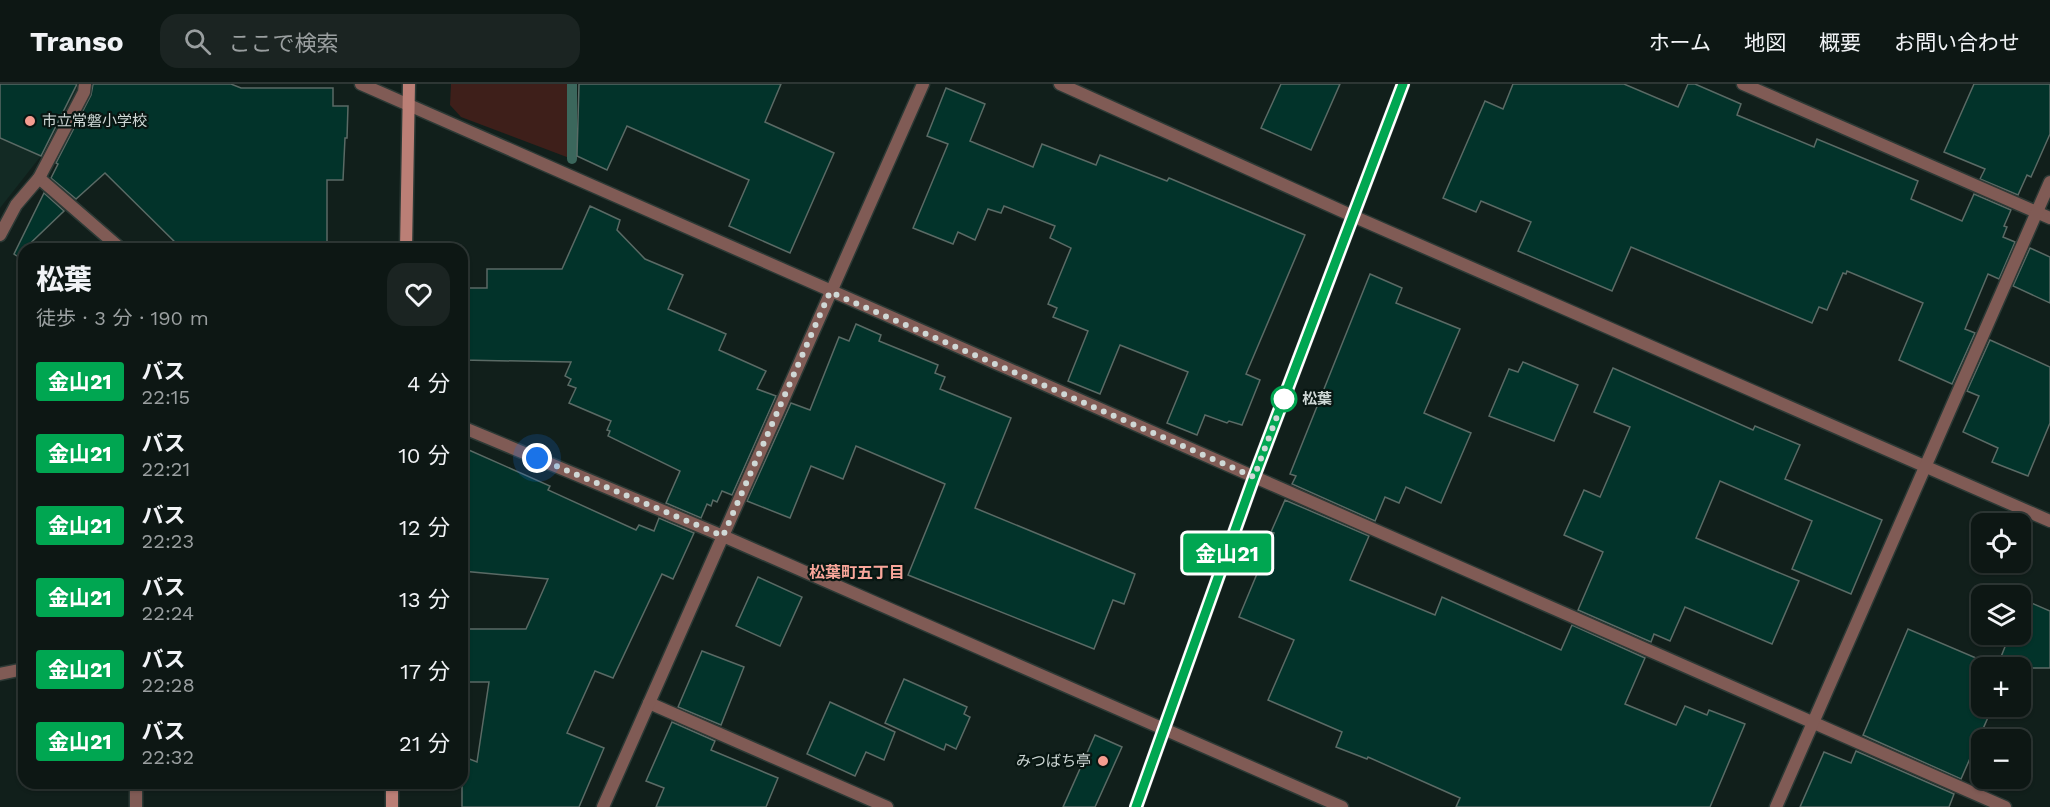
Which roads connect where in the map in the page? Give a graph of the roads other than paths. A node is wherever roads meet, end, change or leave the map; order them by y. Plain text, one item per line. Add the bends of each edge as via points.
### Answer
1 (85, 84) edge
2 (361, 84) edge
3 (409, 84) edge
4 (923, 84) edge
5 (1060, 84) edge
6 (1403, 84) edge
7 (1743, 84) edge
8 (408, 105) junction
9 (39, 178) junction
10 (2050, 182) edge
11 (2037, 212) junction
12 (1354, 217) junction
13 (2050, 218) edge
14 (0, 235) edge
15 (115, 243) edge
16 (406, 243) edge
17 (830, 292) junction
18 (468, 430) edge
19 (1925, 466) junction
20 (1254, 477) junction
21 (2050, 521) edge
22 (723, 536) junction
23 (18, 670) edge
24 (0, 674) edge
25 (649, 703) junction
26 (1813, 722) junction
27 (1164, 729) junction
28 (136, 789) edge
29 (392, 789) edge
30 (136, 807) edge
31 (392, 807) edge
32 (603, 807) edge
33 (887, 807) edge
34 (1136, 807) edge
35 (1342, 807) edge
36 (1776, 807) edge
37 (2005, 807) edge

1 - 9 street
2 - 8 street
3 - 8 street
4 - 17 street
5 - 12 street
6 - 12 street
7 - 11 street
8 - 16 street
8 - 17 street
9 - 14 street via 16,205
9 - 15 street
10 - 11 street
11 - 13 street
11 - 19 street
12 - 19 street
12 - 20 street
17 - 20 street
17 - 22 street
18 - 22 street
19 - 21 street
19 - 26 street
20 - 26 street
20 - 27 street
22 - 25 street
22 - 27 street
23 - 24 street
25 - 32 street
25 - 33 street
26 - 36 street
26 - 37 street
27 - 34 street
27 - 35 street
28 - 30 street
29 - 31 street

